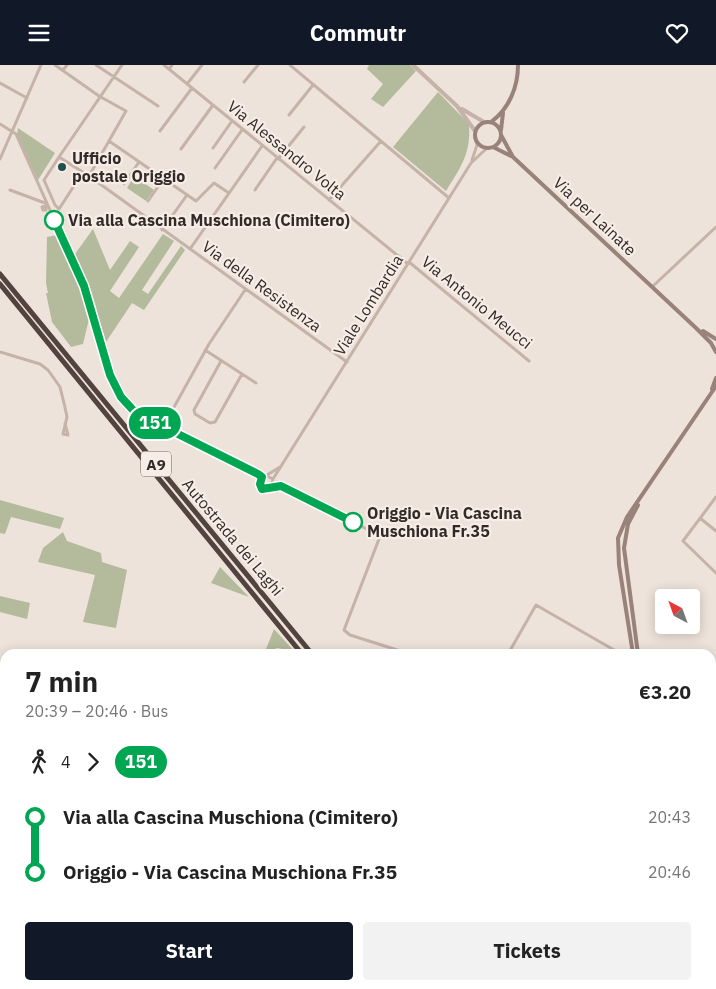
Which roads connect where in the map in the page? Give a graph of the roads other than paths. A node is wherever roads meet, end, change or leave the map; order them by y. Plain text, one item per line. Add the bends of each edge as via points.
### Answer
1 (55, 65) edge
2 (67, 65) edge
3 (96, 65) edge
4 (122, 65) edge
5 (164, 65) edge
6 (172, 65) edge
7 (202, 65) edge
8 (258, 65) edge
9 (290, 65) edge
10 (413, 65) edge
11 (518, 65) edge
12 (40, 66) edge
13 (169, 69) junction
14 (63, 70) junction
15 (114, 76) junction
16 (244, 82) dead end
17 (0, 83) edge
18 (187, 84) junction
19 (313, 85) junction
20 (192, 88) junction
21 (99, 96) junction
22 (27, 98) junction
23 (213, 105) junction
24 (158, 106) dead end
25 (457, 106) junction
26 (504, 111) junction
27 (289, 115) dead end
28 (232, 121) junction
29 (484, 122) junction
30 (491, 122) junction
31 (0, 124) edge
32 (304, 127) dead end
33 (242, 130) junction
34 (13, 131) junction
35 (160, 131) dead end
36 (475, 131) junction
37 (501, 133) junction
38 (475, 138) junction
39 (109, 141) junction
40 (381, 141) junction
41 (262, 146) junction
42 (213, 147) dead end
43 (492, 147) junction
44 (487, 148) junction
45 (181, 149) dead end
46 (59, 157) junction
47 (513, 157) junction
48 (0, 159) edge
49 (278, 159) junction
50 (139, 162) junction
51 (471, 163) junction
52 (215, 168) dead end
53 (83, 172) junction
54 (89, 176) junction
55 (164, 178) junction
56 (124, 184) dead end
57 (10, 190) dead end
58 (255, 190) dead end
59 (229, 193) junction
60 (187, 195) junction
61 (449, 198) junction
62 (329, 200) junction
63 (148, 201) dead end
64 (46, 206) junction
65 (716, 227) edge
66 (162, 230) junction
67 (190, 249) junction
68 (408, 263) junction
69 (0, 274) edge
70 (0, 284) edge
71 (652, 287) junction
72 (246, 290) junction
73 (696, 328) junction
74 (716, 339) edge
75 (205, 350) junction
76 (0, 352) edge
77 (716, 352) edge
78 (221, 361) junction
79 (529, 361) dead end
80 (347, 362) junction
81 (242, 375) junction
82 (716, 379) edge
83 (256, 383) dead end
84 (716, 386) edge
85 (710, 393) junction
86 (65, 424) dead end
87 (163, 427) junction
88 (286, 461) junction
89 (660, 468) junction
90 (265, 476) junction
91 (273, 481) junction
92 (278, 486) junction
93 (271, 487) junction
94 (716, 497) edge
95 (700, 518) junction
96 (716, 531) edge
97 (716, 573) edge
98 (298, 649) edge
99 (308, 649) edge
100 (394, 649) edge
101 (511, 649) edge
102 (612, 649) edge
103 (632, 649) edge
104 (637, 649) edge

1 - 14 street
2 - 14 street
3 - 15 street
4 - 15 street
5 - 13 street, Via Alessandro Volta
6 - 13 street
7 - 18 street
8 - 16 street
9 - 19 street
10 - 25 street
11 - 26 main road via 513,93
12 - 22 street
13 - 18 street, Via Alessandro Volta
14 - 21 street
15 - 21 street
15 - 24 street
17 - 22 street
18 - 20 street, Via Alessandro Volta
19 - 27 street
19 - 40 street
20 - 23 street, Via Alessandro Volta
20 - 35 street
21 - 39 street via 126,111
21 - 46 street
22 - 34 street
23 - 28 street, Via Alessandro Volta
23 - 45 street
25 - 29 street
25 - 36 street
26 - 30 main road
26 - 37 main road
28 - 33 street, Via Alessandro Volta
28 - 42 street
29 - 30 main road
29 - 36 main road
30 - 37 main road
31 - 34 street
32 - 49 street
33 - 41 street, Via Alessandro Volta
33 - 52 street
34 - 48 street
34 - 64 street
36 - 38 main road
37 - 43 main road
37 - 47 main road, Via per Lainate
38 - 44 main road
38 - 51 street, Viale Lombardia via 477,145
39 - 50 street
39 - 54 street
40 - 61 street
40 - 62 street
41 - 49 street, Via Alessandro Volta
41 - 59 street
43 - 44 main road
43 - 47 main road, Via per Lainate
44 - 51 street, Viale Lombardia
46 - 53 street, Via della Resistenza
46 - 53 street via 44,180 59,209
47 - 71 main road, Via per Lainate
49 - 58 street
49 - 62 street, Via Alessandro Volta
50 - 55 street
50 - 56 street
51 - 61 street, Viale Lombardia
53 - 54 street, Via della Resistenza
54 - 66 street, Via della Resistenza
55 - 60 street
55 - 63 street
57 - 64 street
59 - 60 street via 214,183 197,201
59 - 67 street
60 - 66 street
61 - 68 street, Viale Lombardia
62 - 68 street, Via Alessandro Volta
64 - 87 street via 88,296 114,386 133,410
65 - 71 street
66 - 67 street, Via della Resistenza
67 - 72 street, Via della Resistenza
68 - 79 street, Via Antonio Meucci
68 - 80 street, Viale Lombardia
69 - 99 highway, Autostrada dei Laghi / A9
70 - 98 highway, Autostrada dei Laghi / A9
71 - 73 main road, Via per Lainate
72 - 75 street
72 - 80 street, Via della Resistenza
73 - 74 main road
73 - 77 main road
75 - 78 street
75 - 87 street
76 - 86 street via 40,364 48,370 60,387 67,417
78 - 81 street
78 - 81 street via 194,410 195,414 210,423 215,422
80 - 88 street, Viale Lombardia
81 - 83 street
82 - 85 main road
84 - 85 main road
85 - 89 main road
87 - 90 street
88 - 90 street
88 - 91 street, Viale Lombardia
89 - 103 main road via 626,517 618,539
89 - 104 main road via 630,518 624,541
90 - 91 street
90 - 93 street via 260,487
91 - 92 street
91 - 93 street, Viale Lombardia
92 - 93 street
92 - 100 street via 379,536 344,630 350,635
94 - 95 street
95 - 96 street
95 - 97 street via 684,541
101 - 102 street via 536,605

